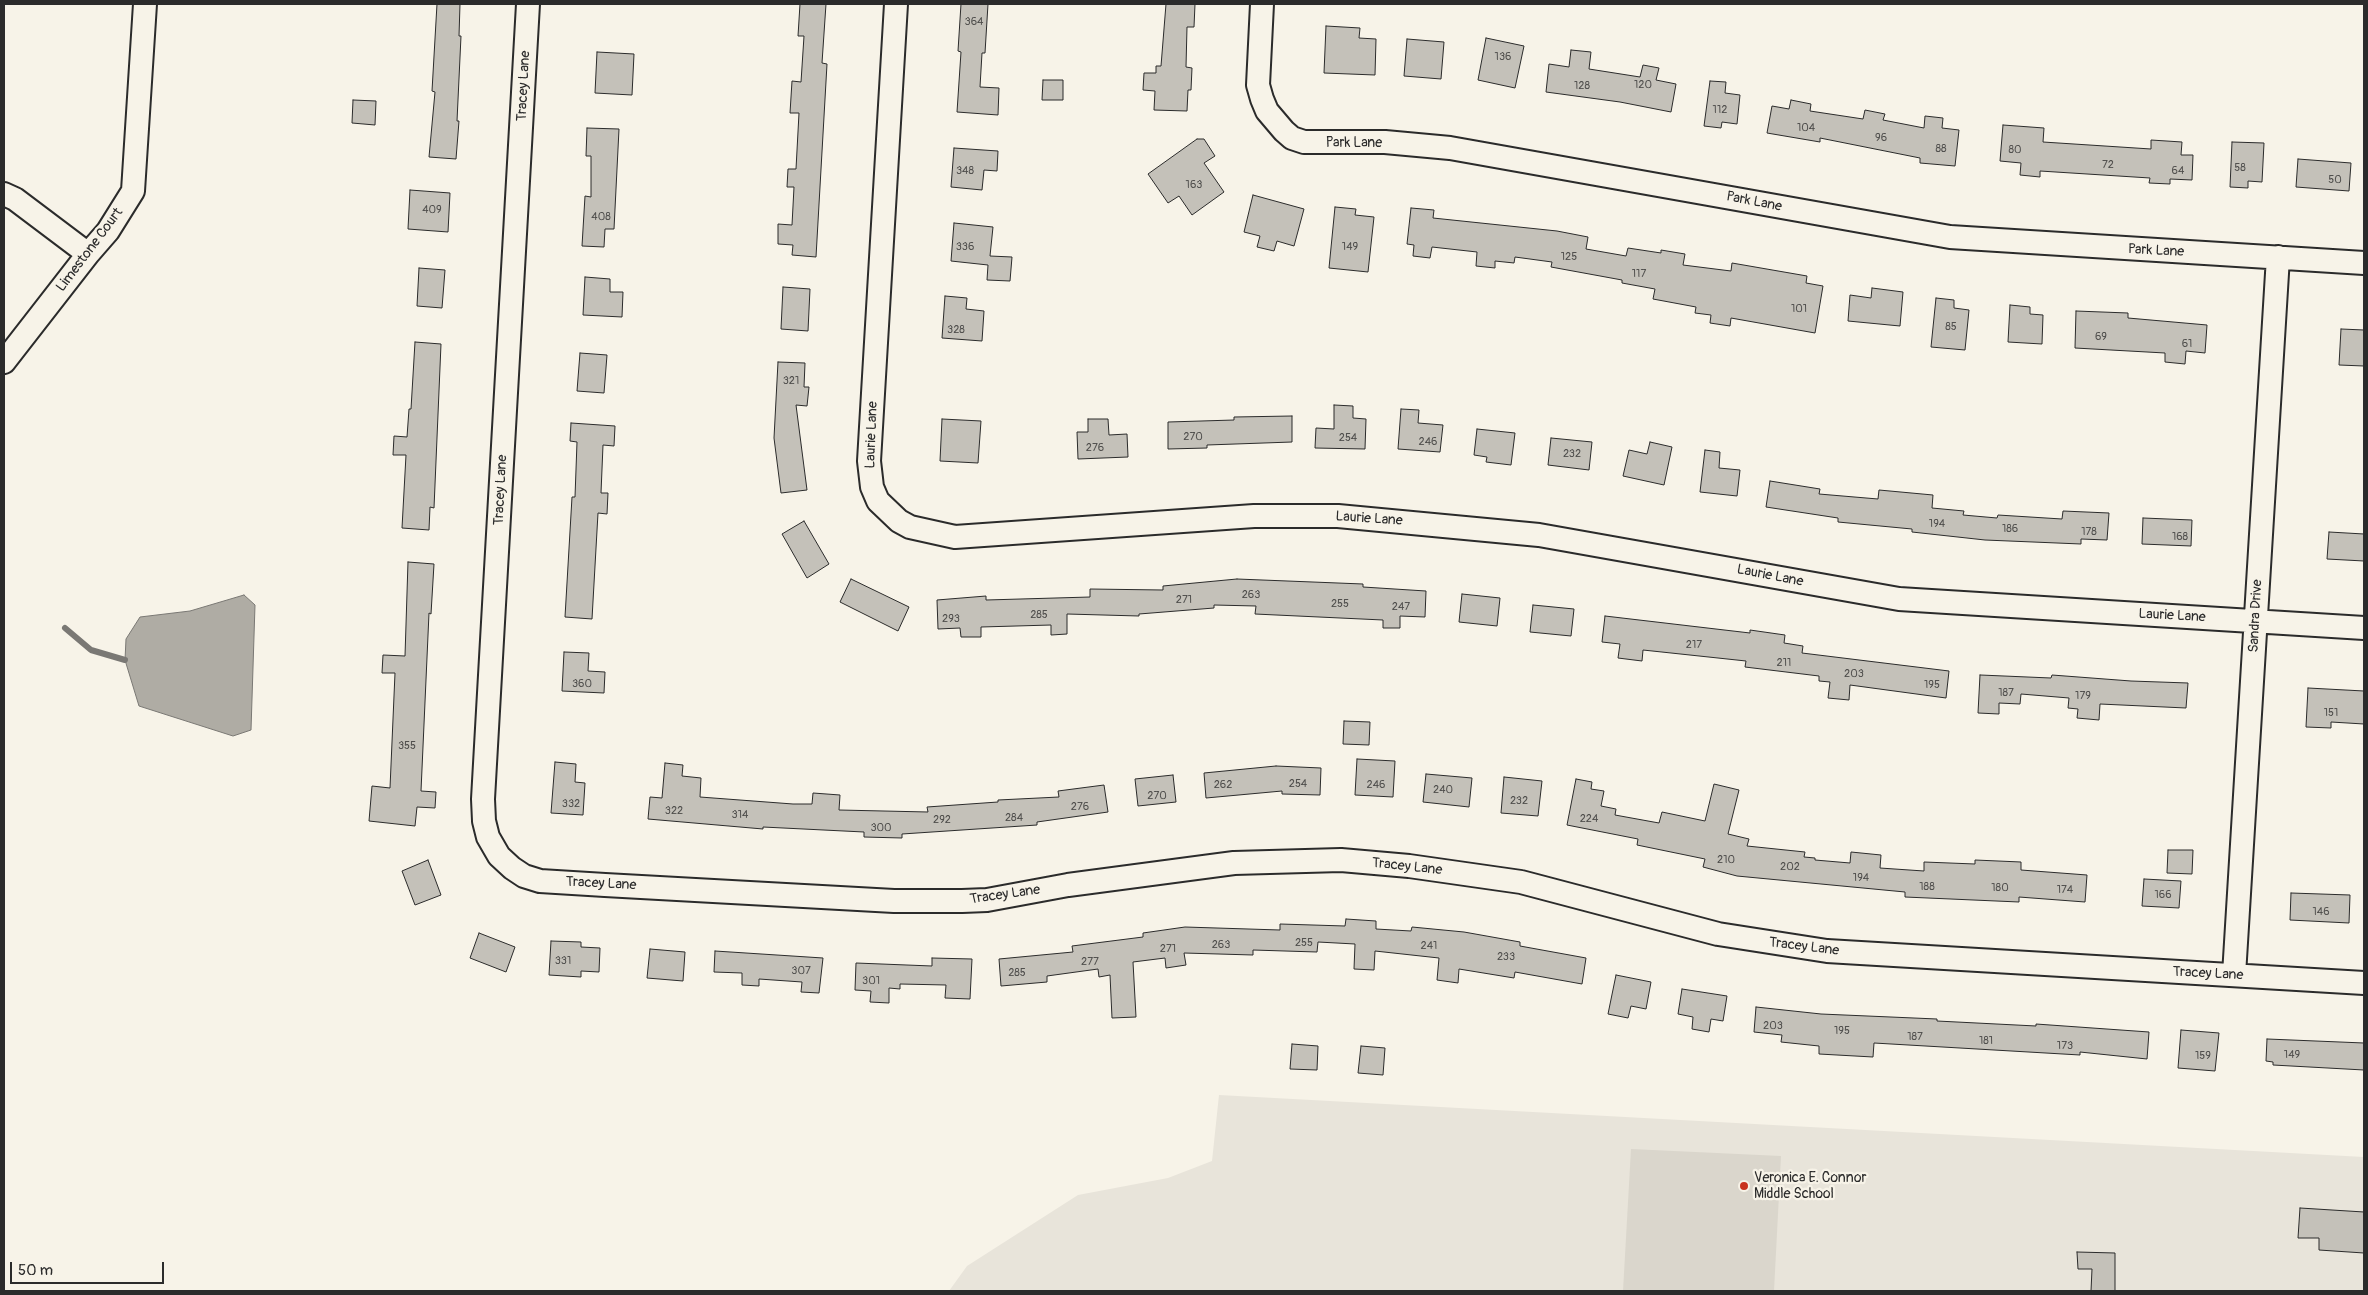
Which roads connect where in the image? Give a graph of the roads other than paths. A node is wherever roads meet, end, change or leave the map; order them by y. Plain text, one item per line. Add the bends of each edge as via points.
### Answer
1 (145, 4) edge
2 (528, 4) edge
3 (896, 4) edge
4 (1262, 4) edge
5 (4, 194) edge
6 (88, 254) junction
7 (2278, 257) junction
8 (2364, 263) edge
9 (4, 362) edge
10 (2256, 621) junction
11 (2364, 628) edge
12 (2234, 975) junction
13 (2364, 983) edge

1 - 6 street, Limestone Court via 132,191 108,231
2 - 12 street, Tracey Lane via 482,799 488,837 512,868 540,881 894,901 962,901 987,900 1068,885 1215,865 1341,860 1521,882 1693,928 1795,947 1953,960
3 - 10 street, Laurie Lane via 869,461 872,487 878,501 910,527 955,537 1254,516 1338,516 1490,529 1578,541 1899,599
4 - 7 street, Park Lane via 1258,85 1276,123 1292,138 1304,142 1385,142 1450,148 1950,237
5 - 6 street via 15,198
6 - 9 street, Limestone Court
7 - 8 street, Park Lane
7 - 10 street, Sandra Drive
10 - 11 street, Laurie Lane
10 - 12 street, Sandra Drive
12 - 13 street, Tracey Lane

